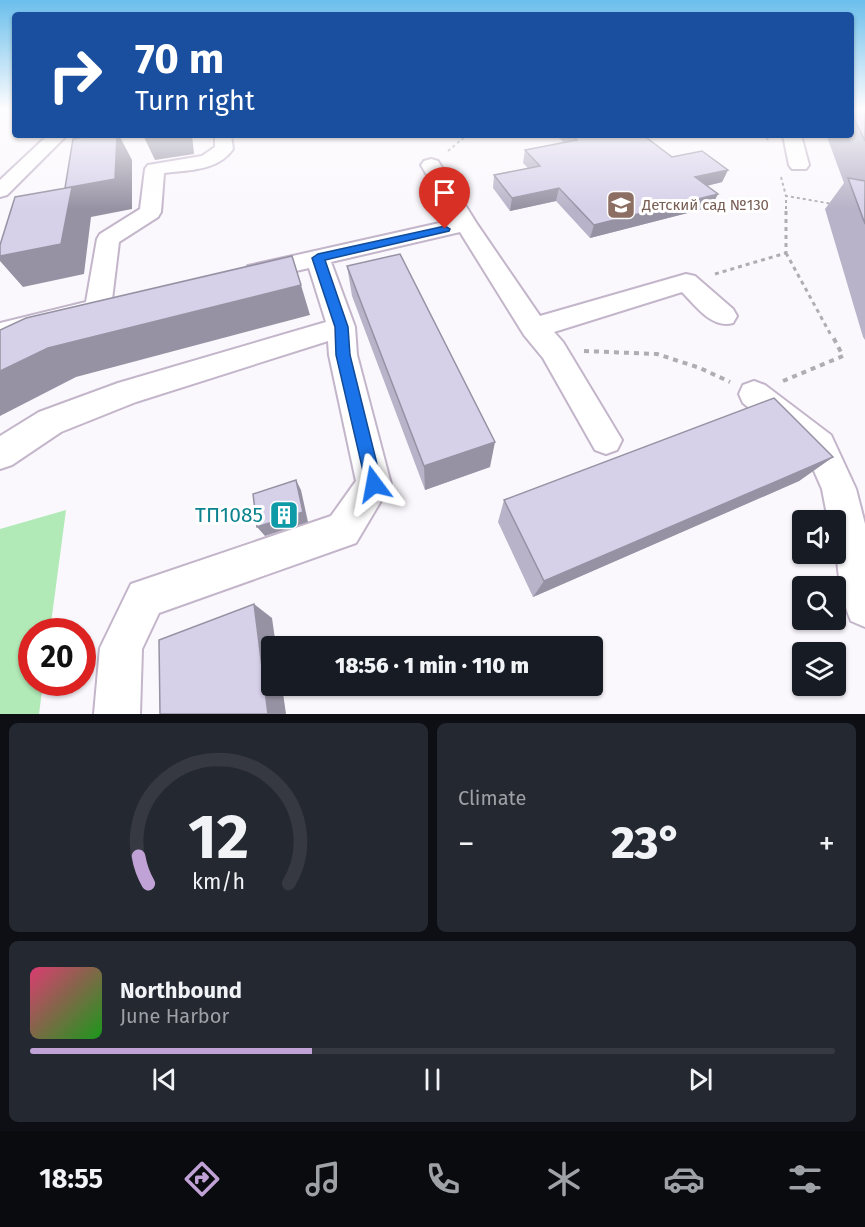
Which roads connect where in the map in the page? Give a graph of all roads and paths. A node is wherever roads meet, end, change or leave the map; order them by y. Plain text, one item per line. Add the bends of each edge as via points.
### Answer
1 (50, 142) edge
2 (224, 142) edge
3 (794, 142) edge
4 (431, 165) dead end
5 (799, 165) dead end
6 (0, 191) edge
7 (842, 206) dead end
8 (466, 224) junction
9 (786, 253) junction
10 (318, 258) junction
11 (237, 276) edge
12 (686, 282) junction
13 (121, 303) edge
14 (98, 308) junction
15 (724, 316) dead end
16 (341, 327) junction
17 (534, 328) junction
18 (0, 333) edge
19 (553, 350) junction
20 (754, 394) junction
21 (606, 440) dead end
22 (0, 454) edge
23 (839, 489) junction
24 (865, 513) edge
25 (865, 607) edge
26 (117, 714) edge

1 - 6 street
2 - 14 street via 224,149 208,161 154,169 150,212 108,239
3 - 5 street
4 - 8 street
7 - 9 path via 786,196
8 - 10 street
8 - 17 street
9 - 12 path
9 - 20 path via 843,356
10 - 11 street
10 - 16 street
12 - 15 street
12 - 17 street
13 - 14 street
14 - 18 street
16 - 22 street via 129,392 50,422
16 - 26 street via 343,355 374,484 343,530 145,598 121,648
17 - 19 street
19 - 20 path via 657,354 700,368
19 - 21 street
20 - 23 street via 819,445
23 - 24 street
23 - 25 street

